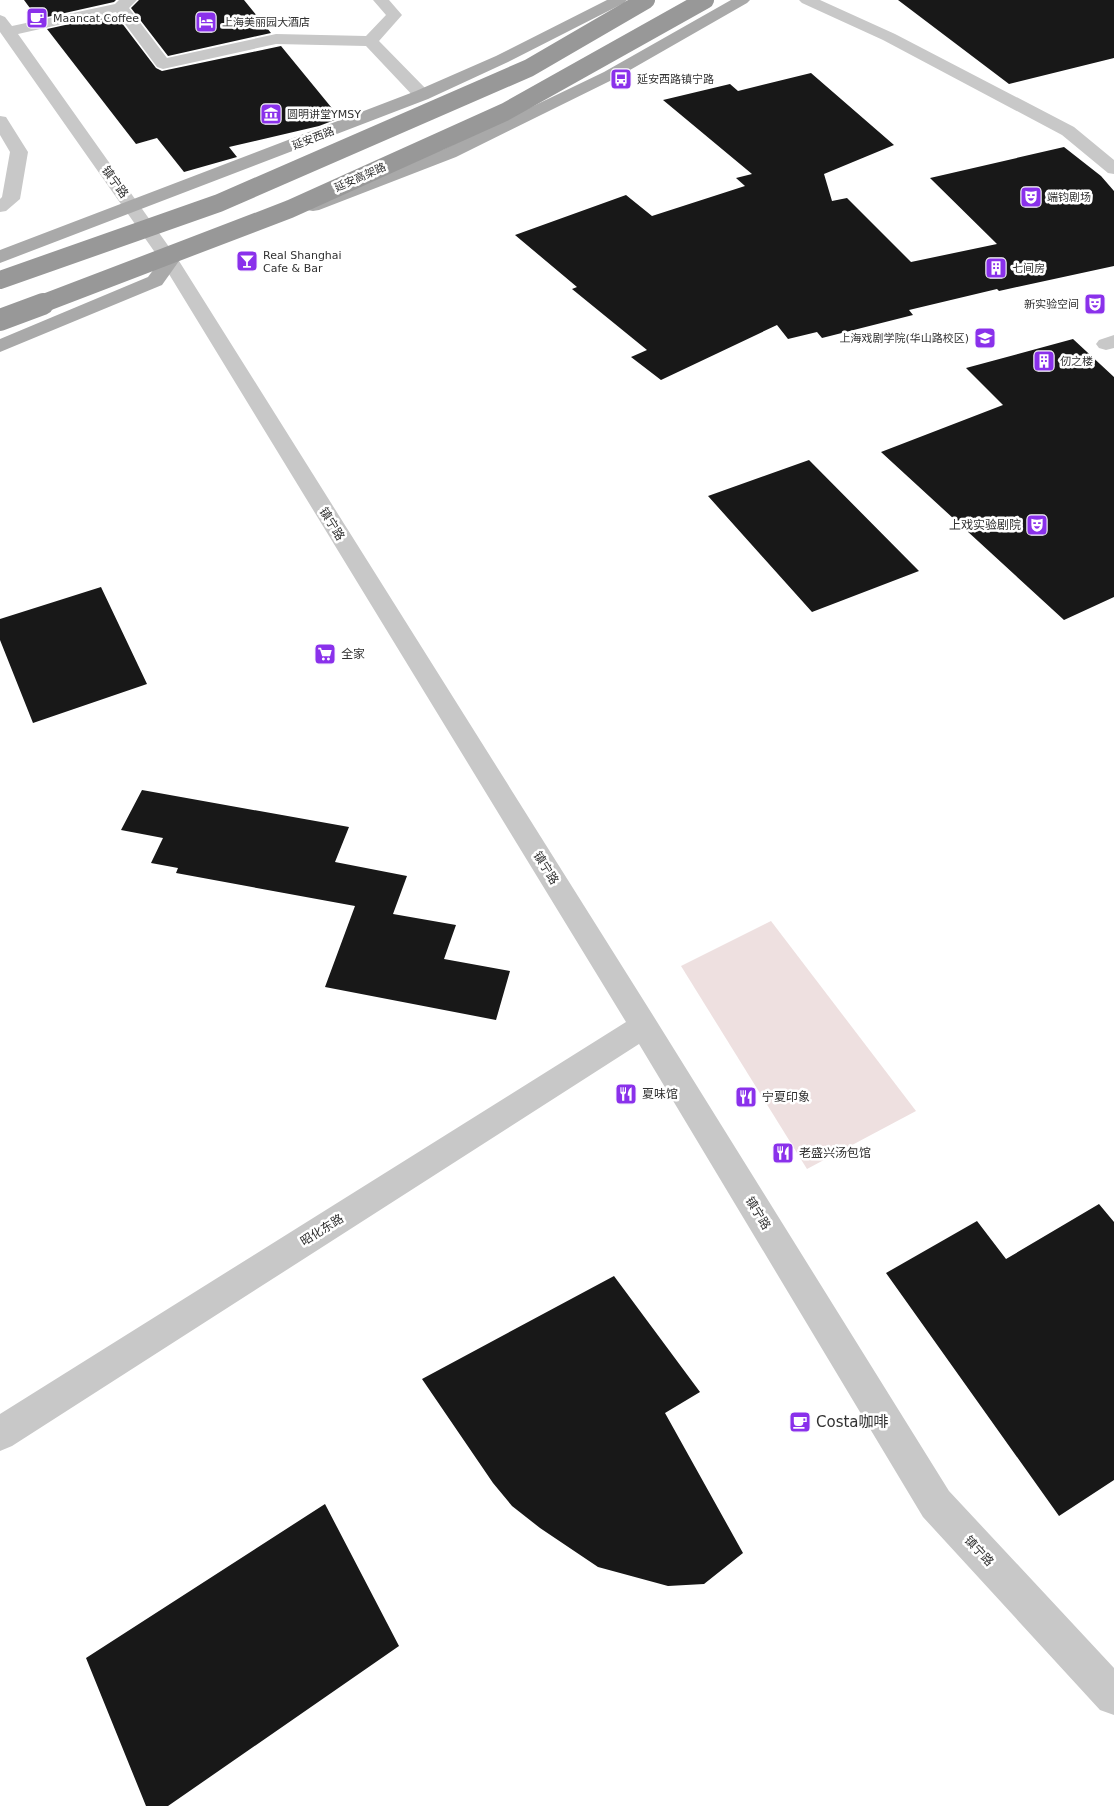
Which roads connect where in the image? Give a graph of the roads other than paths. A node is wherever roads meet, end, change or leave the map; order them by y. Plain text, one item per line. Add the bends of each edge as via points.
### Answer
1 (381, 0) edge
2 (619, 0) edge
3 (646, 0) edge
4 (705, 0) edge
5 (742, 0) edge
6 (807, 0) edge
7 (125, 4) edge
8 (4, 26) edge
9 (370, 41) junction
10 (422, 95) junction
11 (0, 121) edge
12 (1114, 169) edge
13 (132, 206) junction
14 (0, 207) edge
15 (0, 257) edge
16 (170, 261) junction
17 (0, 280) edge
18 (0, 320) edge
19 (0, 325) edge
20 (0, 346) edge
21 (644, 1026) junction
22 (0, 1434) edge
23 (1114, 1696) edge

1 - 9 street via 394,15
2 - 10 main road, 延安西路
3 - 17 highway, bridge via 529,68 219,203
4 - 18 highway, 延安高架路, bridge via 504,112 290,209
5 - 16 main road via 610,75 450,153
6 - 12 street via 889,37 1068,131
7 - 8 street
7 - 9 street via 163,64 276,39
8 - 13 street, 镇宁路 via 16,58
9 - 10 street
10 - 13 main road, 延安西路
11 - 14 street via 19,152 11,199
13 - 15 main road, 延安西路
13 - 16 street, 镇宁路
16 - 19 main road
16 - 20 main road via 155,281
16 - 21 street, 镇宁路
21 - 22 street, 昭化东路
21 - 23 street, 镇宁路 via 936,1504

